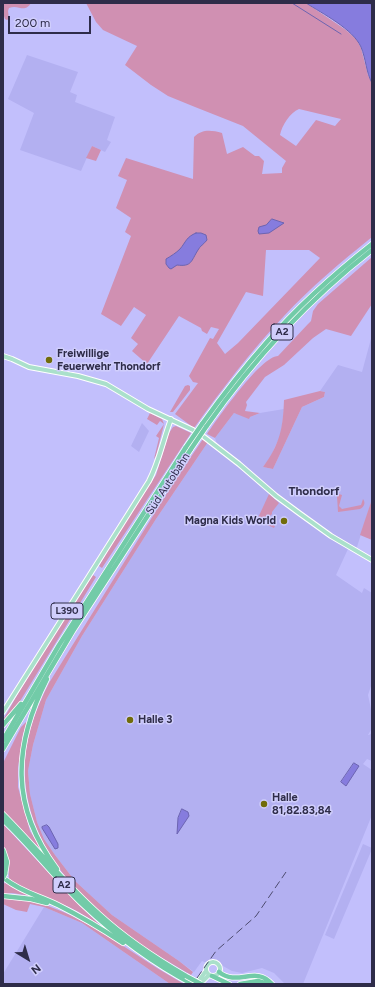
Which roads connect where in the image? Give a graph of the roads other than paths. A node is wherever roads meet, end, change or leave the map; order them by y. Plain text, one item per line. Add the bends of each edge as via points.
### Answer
1 (372, 244) edge
2 (372, 250) edge
3 (3, 356) edge
4 (171, 419) junction
5 (204, 426) junction
6 (193, 430) dead end
7 (204, 437) dead end
8 (189, 448) junction
9 (372, 560) edge
10 (51, 667) junction
11 (29, 695) junction
12 (3, 712) edge
13 (3, 725) edge
14 (3, 740) edge
15 (3, 749) edge
16 (3, 814) edge
17 (3, 820) edge
18 (3, 850) edge
19 (3, 861) edge
20 (3, 868) edge
21 (4, 877) edge
22 (66, 882) junction
23 (3, 896) edge
24 (64, 909) junction
25 (140, 952) junction
26 (206, 971) junction
27 (219, 972) junction
28 (211, 976) junction
29 (185, 978) junction
30 (201, 981) edge
31 (192, 984) edge
32 (229, 984) edge
33 (240, 984) edge
34 (268, 984) edge
35 (272, 984) edge

1 - 5 highway, Süd Autobahn / A2 via 317,291 283,325 242,371
2 - 5 highway, Süd Autobahn / A2 via 320,294 286,328
3 - 4 main road via 28,367 95,380
4 - 6 main road
4 - 12 main road, L390 via 149,481
5 - 8 highway, Süd Autobahn / A2, bridge
7 - 9 main road via 298,513
8 - 10 highway, Süd Autobahn / A2
8 - 11 highway, Süd Autobahn / A2 via 88,599
10 - 15 highway, Süd Autobahn / A2
10 - 22 highway via 26,734 21,773 24,801 31,825 45,852
11 - 13 highway
11 - 14 highway, Süd Autobahn / A2
16 - 22 highway, A2
17 - 25 highway, A2 via 82,904
18 - 21 highway via 7,862
19 - 20 highway
21 - 24 highway via 18,888
22 - 29 highway, A2 via 115,928
23 - 24 highway via 31,899
24 - 25 highway
25 - 29 highway, A2
26 - 27 main road via 206,966 212,962 218,965
26 - 28 main road
26 - 30 main road
27 - 28 main road
27 - 35 highway via 232,981 261,977
28 - 30 main road
28 - 32 highway
29 - 30 highway, A2, bridge
29 - 31 highway, A2
33 - 34 highway via 258,981

